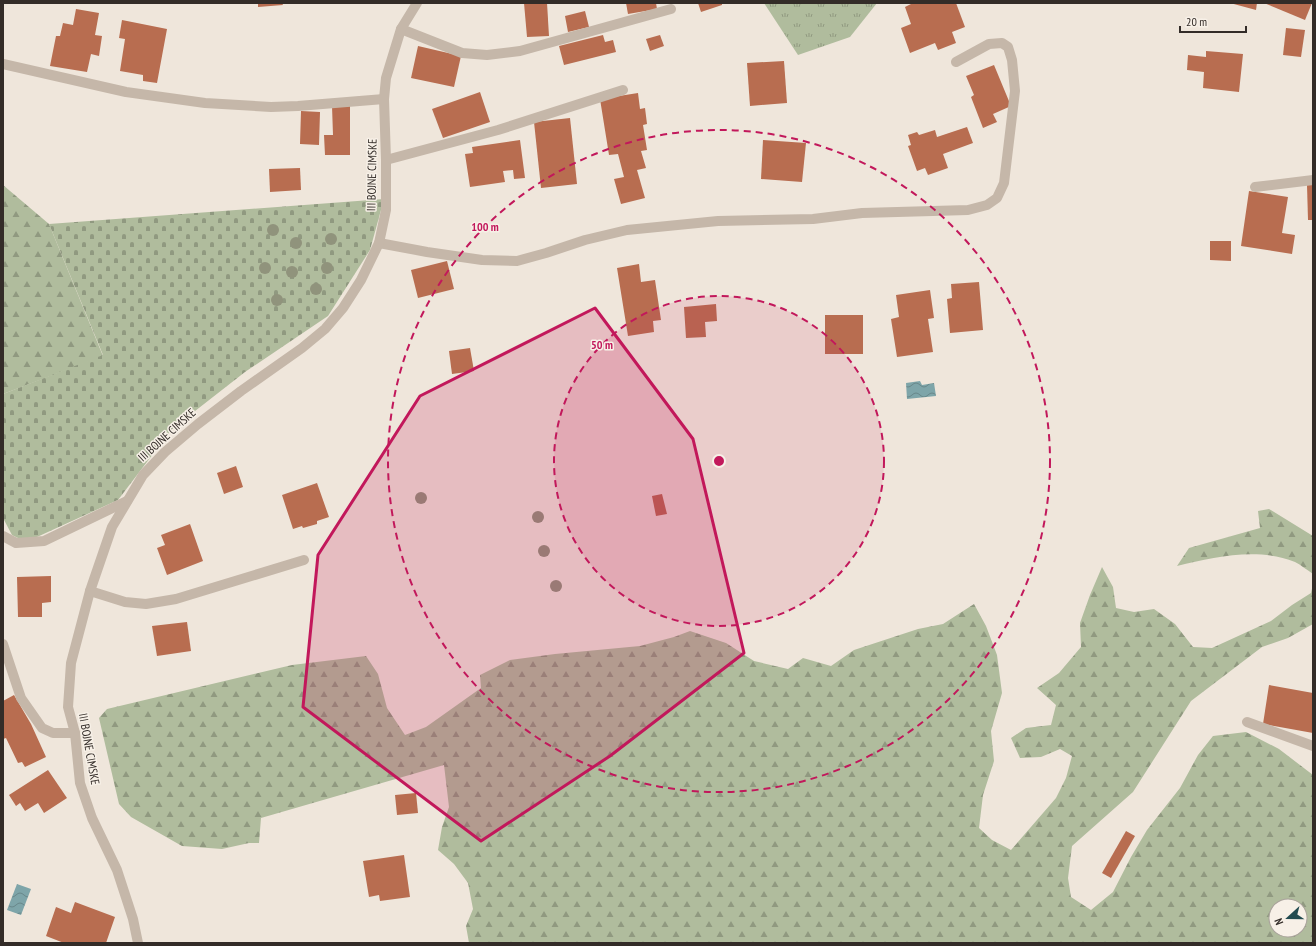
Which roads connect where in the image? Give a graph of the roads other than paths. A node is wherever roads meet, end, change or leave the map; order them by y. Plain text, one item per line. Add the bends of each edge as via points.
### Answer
1 (417, 3) edge
2 (671, 9) dead end
3 (401, 29) junction
4 (956, 62) dead end
5 (3, 64) edge
6 (624, 90) dead end
7 (384, 99) junction
8 (386, 160) junction
9 (1313, 180) edge
10 (1255, 187) dead end
11 (378, 243) junction
12 (127, 501) junction
13 (3, 536) edge
14 (304, 560) dead end
15 (90, 591) junction
16 (3, 644) edge
17 (1247, 722) dead end
18 (74, 733) junction
19 (1313, 746) edge
20 (138, 943) edge

1 - 3 street, III BOJNE CIMSKE
2 - 3 street via 520,51 487,55 462,53
3 - 7 street, III BOJNE CIMSKE via 386,78
4 - 11 street via 994,43 1002,43 1008,47 1012,60 1015,91 1004,183 997,198 987,205 968,210 862,213 813,219 718,221 627,230 517,261 482,260
5 - 7 street via 126,92 205,103 271,107
6 - 8 street via 498,130
7 - 8 street, III BOJNE CIMSKE
8 - 11 street, III BOJNE CIMSKE via 386,210
9 - 10 street
11 - 12 street, III BOJNE CIMSKE via 361,280 343,308 325,329 241,391 165,452 143,475
12 - 13 street via 44,541 16,543
12 - 15 street, III BOJNE CIMSKE via 112,526
14 - 15 street via 176,598 146,604 125,602
15 - 18 street, III BOJNE CIMSKE via 71,663 68,707
16 - 18 street via 21,698 42,728 53,733
17 - 19 street
18 - 20 street, III BOJNE CIMSKE via 80,783 92,818 117,870

